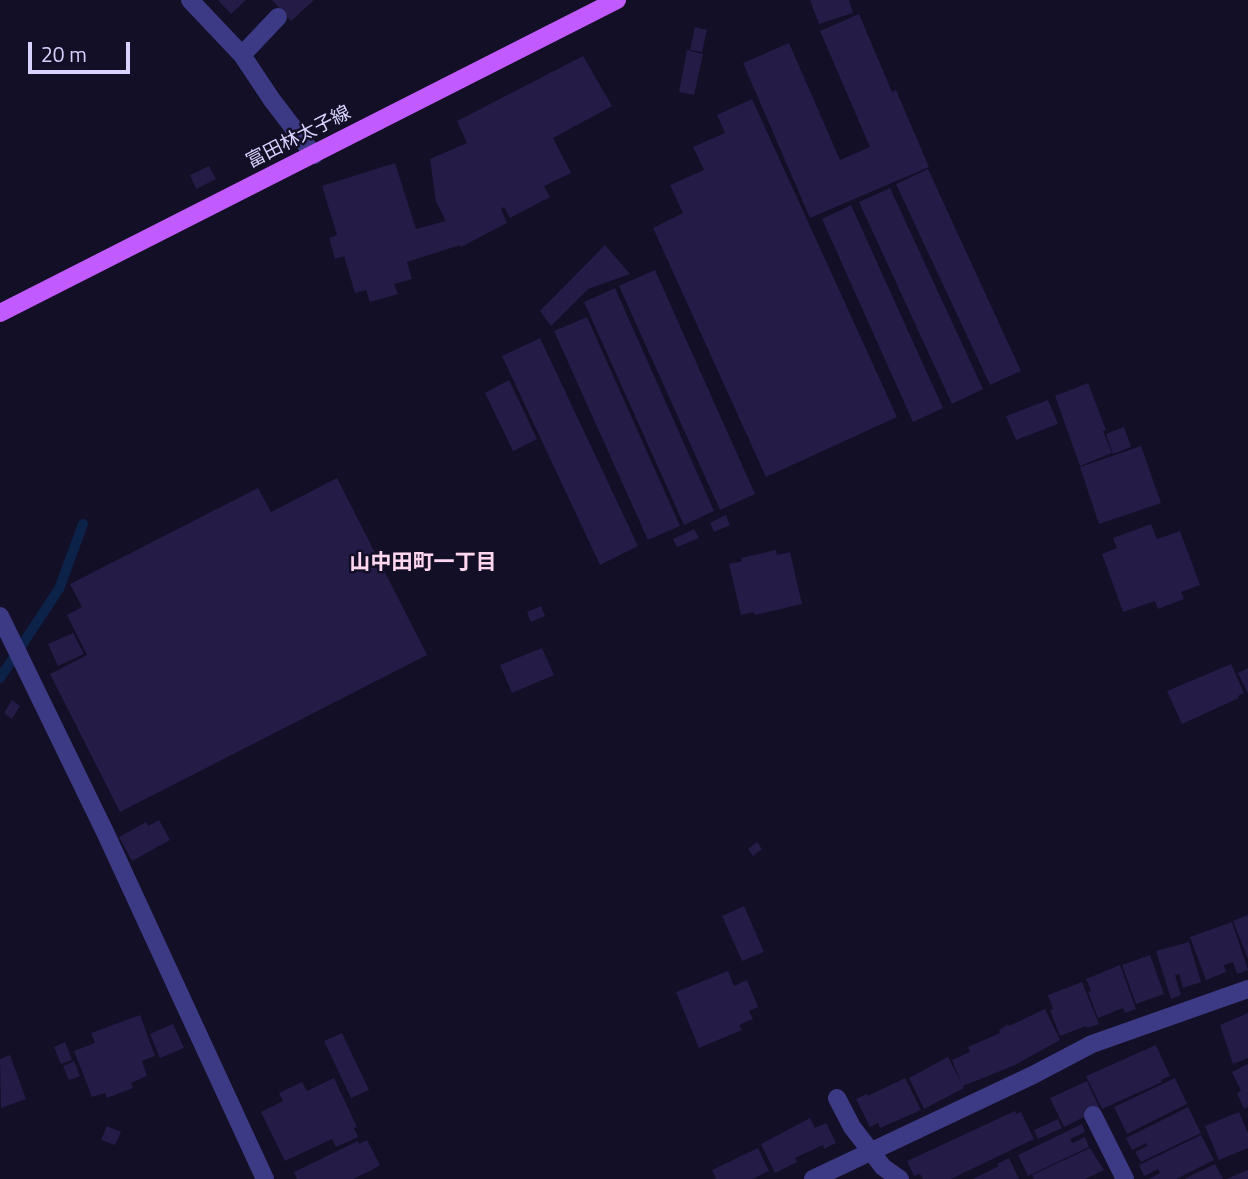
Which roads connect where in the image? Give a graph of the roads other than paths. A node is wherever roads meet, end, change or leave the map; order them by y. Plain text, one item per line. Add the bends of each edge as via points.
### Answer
1 (190, 0) edge
2 (617, 0) edge
3 (278, 17) dead end
4 (242, 55) junction
5 (314, 155) junction
6 (0, 313) edge
7 (0, 617) edge
8 (1248, 989) edge
9 (837, 1098) dead end
10 (1093, 1115) dead end
11 (871, 1152) junction
12 (265, 1179) edge
13 (813, 1179) edge
14 (900, 1179) edge
15 (1125, 1179) edge

1 - 4 street
2 - 5 main road, 富田林太子線
3 - 4 street
4 - 5 street
5 - 6 main road, 富田林太子線
7 - 12 street
8 - 11 street via 1093,1044
9 - 11 street
10 - 15 street
11 - 13 street
11 - 14 street

